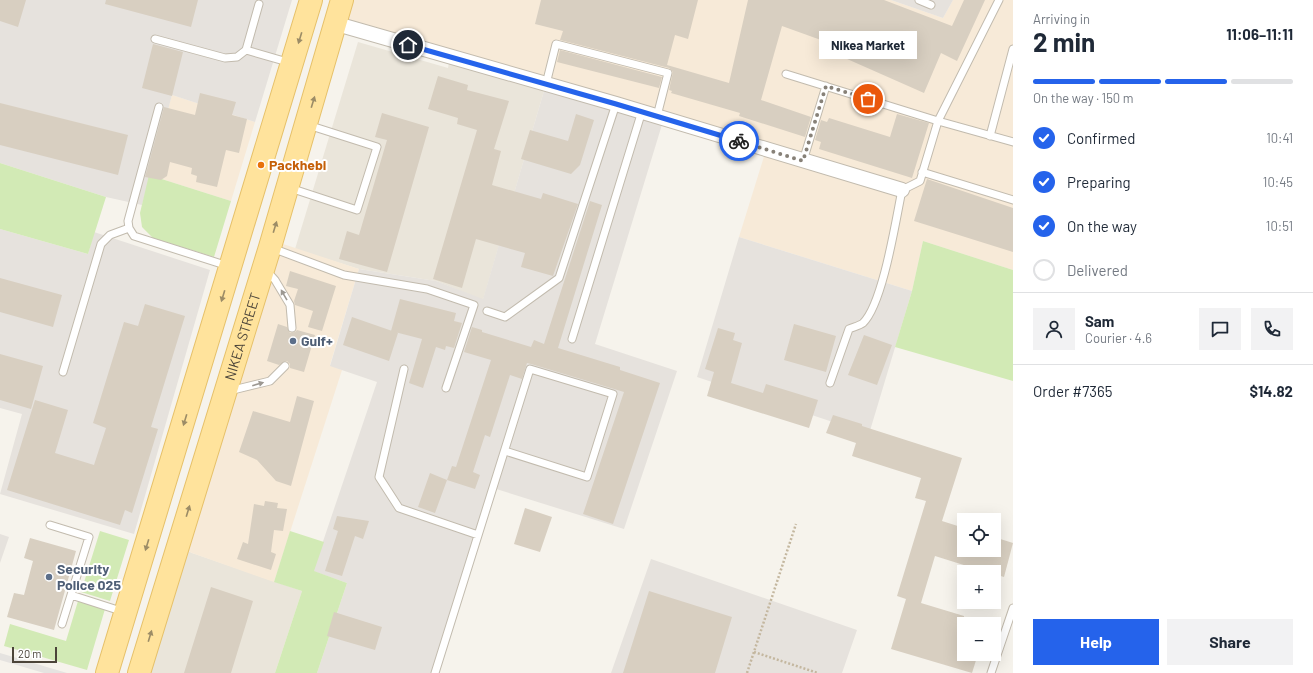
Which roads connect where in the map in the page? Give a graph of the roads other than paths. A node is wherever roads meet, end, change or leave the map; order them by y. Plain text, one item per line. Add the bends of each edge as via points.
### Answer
1 (311, 0) edge
2 (342, 0) edge
3 (919, 0) edge
4 (999, 0) edge
5 (258, 4) dead end
6 (931, 4) dead end
7 (336, 24) junction
8 (155, 39) dead end
9 (1013, 49) edge
10 (246, 50) junction
11 (293, 63) junction
12 (786, 74) dead end
13 (546, 84) junction
14 (826, 86) junction
15 (616, 104) junction
16 (159, 107) dead end
17 (642, 112) junction
18 (657, 116) junction
19 (938, 121) junction
20 (306, 125) junction
21 (990, 136) junction
22 (1013, 142) edge
23 (803, 161) junction
24 (922, 172) junction
25 (287, 187) junction
26 (902, 190) junction
27 (1013, 200) edge
28 (129, 228) junction
29 (270, 247) junction
30 (231, 268) junction
31 (263, 268) junction
32 (487, 311) dead end
33 (292, 328) dead end
34 (572, 338) dead end
35 (285, 366) dead end
36 (404, 369) dead end
37 (63, 372) dead end
38 (830, 383) dead end
39 (446, 388) dead end
40 (225, 391) junction
41 (505, 451) junction
42 (50, 525) dead end
43 (478, 535) junction
44 (71, 595) junction
45 (1013, 608) edge
46 (126, 612) junction
47 (62, 624) dead end
48 (107, 673) edge
49 (139, 673) edge
50 (435, 673) edge
51 (991, 673) edge

1 -> 11 main road
2 - 7 main road, NIKEA STREET
3 - 6 lane
4 - 19 lane
5 - 10 lane
7 - 13 street
20 -> 7 main road, NIKEA STREET
8 - 10 lane via 225,58 237,57
9 - 21 lane
10 - 11 lane
11 - 30 main road
12 - 14 lane
13 - 15 street
13 - 18 lane via 556,44 668,73
14 - 19 lane
14 - 23 lane
15 - 17 street
15 - 32 lane via 559,278 505,317
16 - 28 lane via 128,221
17 - 18 street
17 - 34 lane
18 - 23 street
19 - 21 lane
19 - 24 lane
20 - 25 main road, NIKEA STREET
20 - 25 lane via 377,147 357,210
21 - 22 lane
23 - 26 street
24 - 26 lane via 920,181
24 - 27 lane
29 -> 25 main road, NIKEA STREET
26 - 38 lane via 876,302 863,323 849,329
28 - 30 lane via 134,236
28 - 37 lane via 110,235 100,244
29 - 31 main road, NIKEA STREET
29 - 39 lane via 344,276 427,289 474,305
30 -> 46 main road
33 -> 31 lane via 290,305 275,280
31 - 40 main road, NIKEA STREET
40 -> 35 lane via 270,381
36 - 43 lane via 379,476 399,508
49 -> 40 main road, NIKEA STREET
41 - 41 lane via 587,477 613,394 530,369
41 - 43 lane
42 - 44 lane via 89,537
43 - 50 lane
44 - 46 lane
44 - 47 lane
45 - 51 lane
46 - 48 main road

